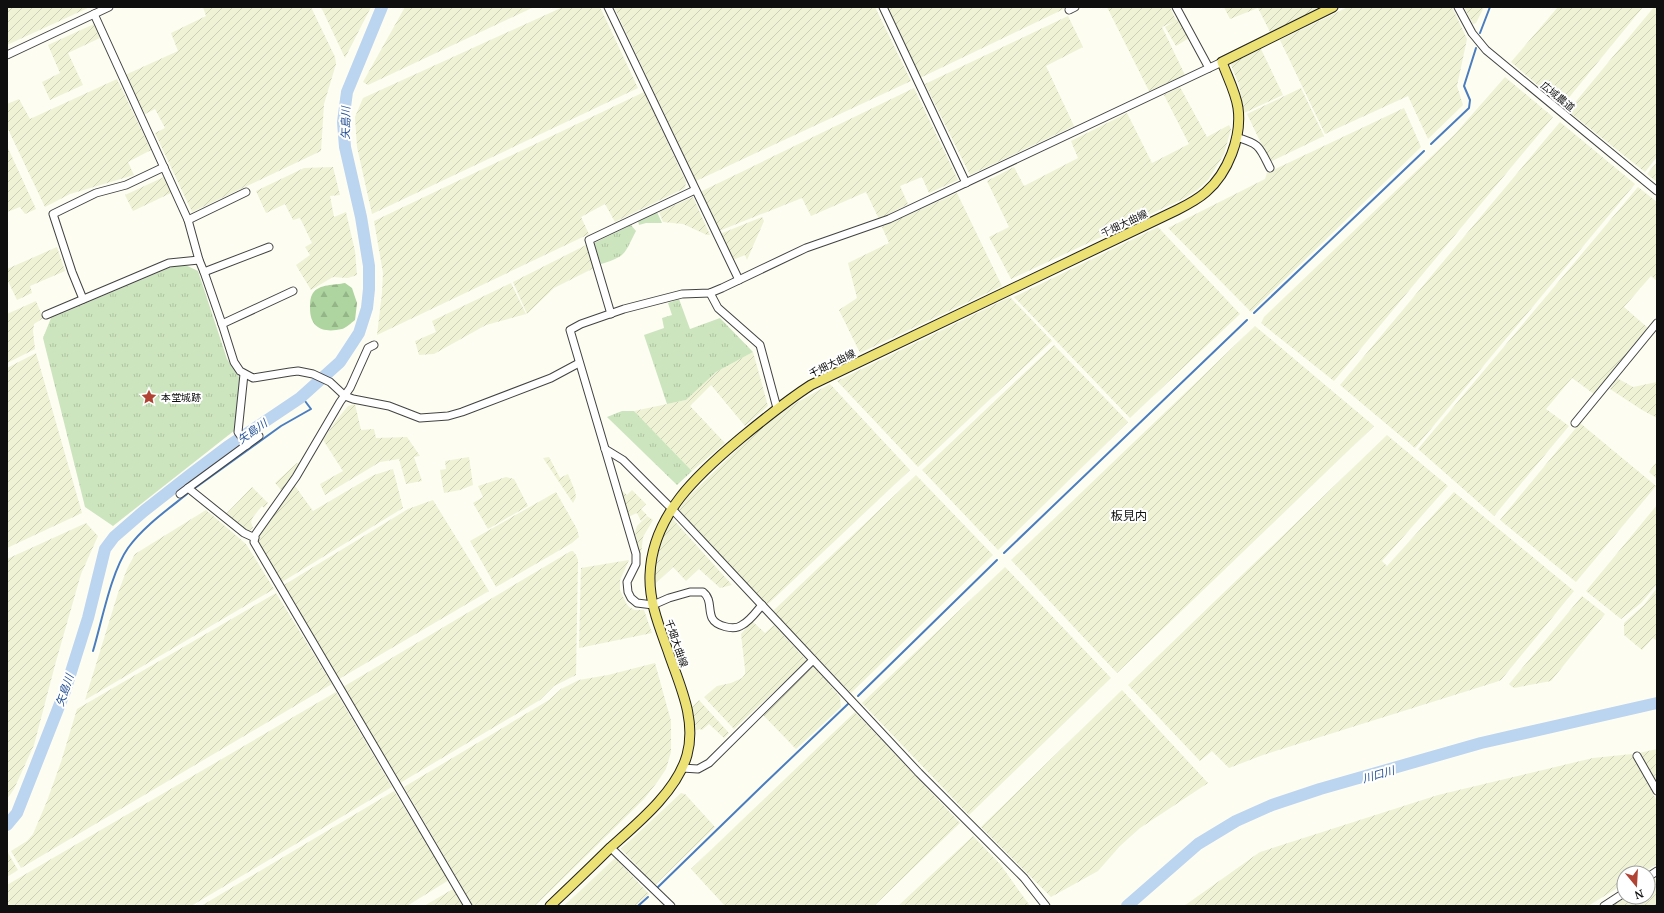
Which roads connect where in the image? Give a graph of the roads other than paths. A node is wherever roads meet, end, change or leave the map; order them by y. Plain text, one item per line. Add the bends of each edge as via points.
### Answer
1 (109, 7) edge
2 (608, 7) edge
3 (883, 7) edge
4 (1176, 7) edge
5 (1333, 7) edge
6 (1458, 7) edge
7 (94, 14) junction
8 (7, 55) edge
9 (1222, 62) junction
10 (1209, 68) junction
11 (1236, 137) junction
12 (164, 167) junction
13 (1270, 168) dead end
14 (966, 183) junction
15 (694, 190) junction
16 (1657, 191) edge
17 (246, 192) dead end
18 (188, 220) junction
19 (269, 247) dead end
20 (198, 260) junction
21 (204, 272) junction
22 (739, 280) junction
23 (293, 291) dead end
24 (710, 293) junction
25 (83, 299) junction
26 (611, 314) junction
27 (46, 315) dead end
28 (1657, 323) edge
29 (222, 324) junction
30 (374, 345) dead end
31 (579, 363) junction
32 (244, 374) junction
33 (345, 396) junction
34 (777, 408) junction
35 (1575, 423) dead end
36 (259, 436) dead end
37 (247, 445) junction
38 (605, 449) junction
39 (188, 488) junction
40 (180, 494) dead end
41 (672, 509) junction
42 (255, 538) junction
43 (653, 605) junction
44 (762, 605) junction
45 (813, 660) junction
46 (1637, 756) dead end
47 (682, 768) junction
48 (1657, 791) edge
49 (611, 848) junction
50 (1616, 898) edge
51 (468, 906) edge
52 (550, 906) edge
53 (671, 906) edge
54 (1046, 906) edge
55 (1604, 906) edge

1 - 7 street
2 - 15 street
3 - 14 street
4 - 10 street
5 - 9 main road
6 - 16 street, 広域農道 via 1472,33 1486,50
7 - 8 street
7 - 12 street
9 - 10 street
9 - 11 main road, 千畑大曲線 via 1238,107
10 - 14 street
11 - 13 street via 1259,146
11 - 34 main road, 千畑大曲線 via 1227,163 1218,178 1206,192 1193,201 811,385
12 - 18 street
12 - 25 street via 126,186 96,193 52,214
14 - 22 street via 889,220 806,248
15 - 22 street
15 - 26 street via 589,240
17 - 18 street
18 - 20 street
19 - 21 street
20 - 21 street
20 - 25 street via 169,263
21 - 29 street
22 - 24 street
23 - 29 street
24 - 26 street via 682,294
24 - 34 street via 718,308 760,345
25 - 27 street
26 - 31 street via 570,330
28 - 35 street
29 - 32 street via 234,362
30 - 33 street via 368,348
31 - 33 street via 551,378 448,416 420,418 388,406
31 - 38 street
32 - 33 street via 253,378 298,371 330,382
32 - 37 street via 239,434
33 - 42 street via 296,478
34 - 41 main road, 千畑大曲線 via 704,470
36 - 37 street
37 - 39 street
38 - 41 street via 623,460
38 - 43 street via 636,554 636,564 627,582 628,592 637,603
39 - 40 street
39 - 42 street via 244,533
41 - 43 main road, 千畑大曲線 via 651,562 650,588
41 - 44 street
42 - 51 street via 255,547 277,580
43 - 44 street via 690,592 703,592 709,600 714,621 723,626 737,627 742,626
43 - 47 main road, 千畑大曲線 via 682,690 688,716 689,741
44 - 45 street
45 - 47 street via 709,763 698,770
45 - 54 street via 919,773 1024,878
46 - 48 street
47 - 49 main road, 千畑大曲線 via 659,800
49 - 52 main road, 千畑大曲線
49 - 53 street
50 - 55 street

